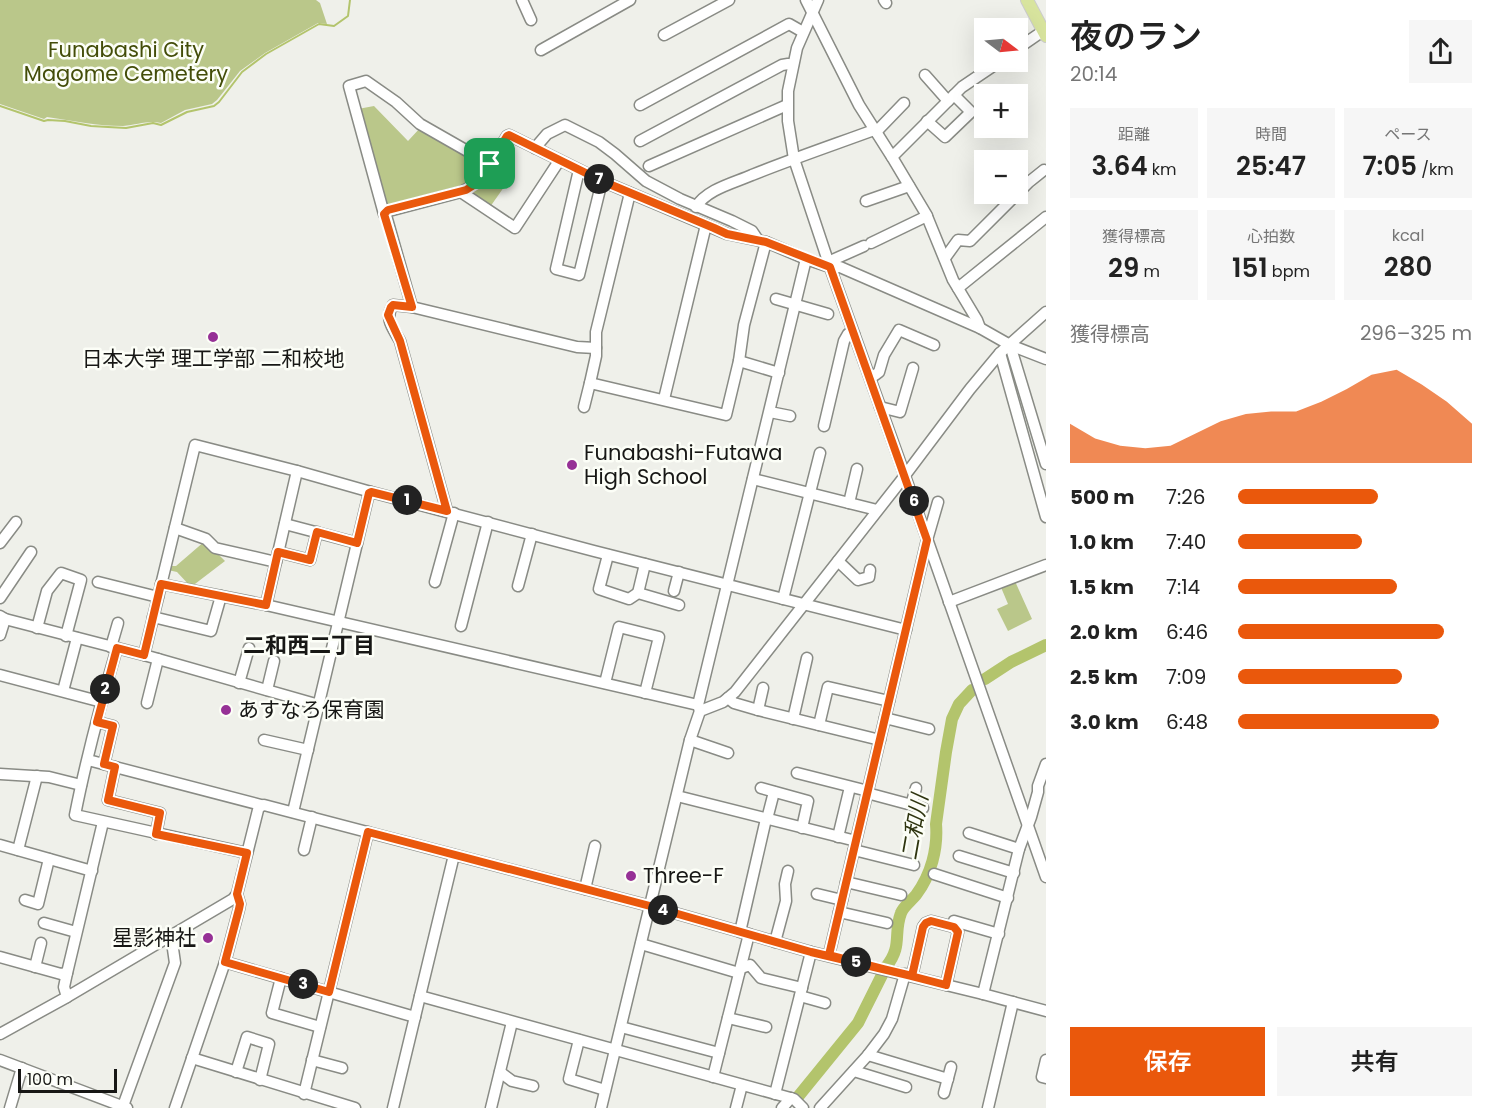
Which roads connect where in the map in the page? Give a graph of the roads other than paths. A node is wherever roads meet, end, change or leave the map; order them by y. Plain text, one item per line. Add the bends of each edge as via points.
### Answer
1 (522, 0) edge
2 (630, 0) edge
3 (729, 0) edge
4 (806, 0) edge
5 (818, 0) edge
6 (1030, 2) edge
7 (812, 11) junction
8 (531, 20) dead end
9 (803, 32) junction
10 (1045, 34) edge
11 (664, 35) dead end
12 (1028, 43) edge
13 (541, 50) dead end
14 (793, 65) junction
15 (984, 72) edge
16 (925, 75) dead end
17 (951, 98) junction
18 (904, 103) dead end
19 (640, 105) dead end
20 (787, 105) junction
21 (927, 121) junction
22 (875, 131) junction
23 (640, 141) dead end
24 (535, 148) junction
25 (892, 157) junction
26 (794, 159) junction
27 (559, 161) junction
28 (490, 164) junction
29 (649, 166) dead end
30 (579, 170) junction
31 (1044, 170) dead end
32 (602, 181) junction
33 (909, 186) junction
34 (461, 192) junction
35 (630, 193) junction
36 (866, 201) dead end
37 (696, 207) junction
38 (384, 214) junction
39 (927, 216) junction
40 (1046, 217) edge
41 (706, 225) junction
42 (762, 241) junction
43 (945, 258) junction
44 (806, 259) junction
45 (829, 264) junction
46 (958, 288) junction
47 (776, 299) dead end
48 (795, 304) junction
49 (412, 307) junction
50 (1046, 312) edge
51 (828, 314) dead end
52 (980, 328) junction
53 (854, 334) junction
54 (933, 345) dead end
55 (1010, 345) junction
56 (596, 348) junction
57 (1000, 353) junction
58 (1046, 359) edge
59 (739, 361) junction
60 (913, 368) dead end
61 (779, 373) junction
62 (870, 377) junction
63 (590, 382) junction
64 (664, 399) junction
65 (880, 406) junction
66 (584, 407) dead end
67 (770, 412) junction
68 (790, 416) dead end
69 (824, 426) dead end
70 (820, 453) dead end
71 (1046, 464) edge
72 (857, 470) dead end
73 (297, 471) junction
74 (904, 475) junction
75 (753, 479) junction
76 (371, 492) junction
77 (810, 493) junction
78 (938, 502) dead end
79 (849, 503) junction
80 (877, 510) junction
81 (450, 512) junction
82 (1046, 517) edge
83 (16, 522) dead end
84 (488, 522) junction
85 (285, 524) junction
86 (175, 528) junction
87 (317, 532) junction
88 (532, 534) junction
89 (927, 540) junction
90 (0, 543) edge
91 (357, 543) junction
92 (31, 552) dead end
93 (608, 555) junction
94 (277, 557) junction
95 (838, 561) junction
96 (645, 564) junction
97 (1046, 565) edge
98 (870, 570) dead end
99 (679, 572) junction
100 (98, 582) dead end
101 (435, 582) dead end
102 (161, 584) junction
103 (727, 584) junction
104 (518, 586) dead end
105 (674, 591) dead end
106 (638, 593) junction
107 (221, 596) junction
108 (158, 597) junction
109 (0, 598) edge
110 (783, 599) junction
111 (949, 602) junction
112 (804, 604) junction
113 (266, 605) junction
114 (679, 605) dead end
115 (153, 617) junction
116 (3, 618) edge
117 (118, 623) dead end
118 (338, 623) junction
119 (461, 626) dead end
120 (37, 628) junction
121 (906, 630) junction
122 (0, 635) edge
123 (72, 637) junction
124 (114, 648) junction
125 (249, 648) dead end
126 (144, 655) junction
127 (807, 658) dead end
128 (158, 659) junction
129 (274, 661) dead end
130 (0, 675) edge
131 (239, 682) junction
132 (605, 683) junction
133 (763, 688) dead end
134 (267, 690) junction
135 (63, 691) junction
136 (645, 693) junction
137 (728, 698) junction
138 (889, 701) junction
139 (102, 702) junction
140 (147, 703) dead end
141 (318, 705) junction
142 (699, 708) junction
143 (758, 710) junction
144 (793, 718) junction
145 (885, 718) junction
146 (97, 722) junction
147 (819, 725) junction
148 (929, 729) dead end
149 (264, 740) dead end
150 (690, 740) junction
151 (880, 740) junction
152 (308, 750) junction
153 (728, 753) dead end
154 (88, 760) junction
155 (104, 764) junction
156 (1046, 764) edge
157 (115, 767) junction
158 (797, 773) dead end
159 (0, 774) edge
160 (38, 776) junction
161 (81, 785) junction
162 (850, 787) junction
163 (761, 788) dead end
164 (916, 788) dead end
165 (774, 792) junction
166 (868, 792) junction
167 (677, 796) junction
168 (261, 805) junction
169 (911, 805) junction
170 (923, 808) dead end
171 (293, 812) junction
172 (312, 817) junction
173 (767, 819) junction
174 (103, 822) junction
175 (1028, 827) junction
176 (802, 828) junction
177 (368, 832) junction
178 (969, 833) dead end
179 (156, 834) junction
180 (838, 837) junction
181 (0, 845) edge
182 (595, 846) dead end
183 (855, 846) junction
184 (1019, 849) junction
185 (18, 850) junction
186 (304, 850) dead end
187 (247, 853) junction
188 (454, 855) junction
189 (959, 856) dead end
190 (49, 859) junction
191 (914, 865) dead end
192 (92, 871) junction
193 (788, 871) dead end
194 (1014, 873) junction
195 (934, 874) dead end
196 (1046, 878) edge
197 (846, 882) junction
198 (585, 889) junction
199 (237, 894) junction
200 (817, 894) dead end
201 (901, 895) dead end
202 (1008, 898) junction
203 (24, 900) dead end
204 (650, 906) junction
205 (841, 906) junction
206 (954, 921) dead end
207 (887, 923) dead end
208 (45, 924) dead end
209 (76, 932) junction
210 (744, 933) junction
211 (999, 934) junction
212 (170, 937) junction
213 (775, 942) junction
214 (41, 943) dead end
215 (641, 944) junction
216 (811, 952) junction
217 (829, 955) junction
218 (0, 957) edge
219 (225, 962) junction
220 (35, 967) junction
221 (740, 970) junction
222 (67, 973) junction
223 (908, 975) junction
224 (281, 978) junction
225 (946, 985) junction
226 (329, 992) junction
227 (801, 992) junction
228 (983, 994) junction
229 (420, 996) junction
230 (67, 997) junction
231 (1013, 1002) junction
232 (825, 1003) dead end
233 (1046, 1011) edge
234 (415, 1017) junction
235 (728, 1017) junction
236 (512, 1022) junction
237 (320, 1027) junction
238 (621, 1027) junction
239 (766, 1027) dead end
240 (0, 1034) edge
241 (579, 1040) junction
242 (615, 1050) junction
243 (719, 1053) junction
244 (867, 1055) junction
245 (192, 1058) junction
246 (0, 1060) edge
247 (312, 1060) junction
248 (1046, 1060) edge
249 (951, 1067) dead end
250 (22, 1068) junction
251 (342, 1068) dead end
252 (854, 1071) junction
253 (236, 1072) junction
254 (500, 1072) junction
255 (713, 1077) junction
256 (1046, 1078) edge
257 (948, 1079) junction
258 (260, 1080) junction
259 (742, 1085) junction
260 (533, 1086) dead end
261 (906, 1087) dead end
262 (606, 1090) junction
263 (944, 1093) dead end
264 (304, 1094) junction
265 (775, 1094) junction
266 (797, 1102) edge
267 (319, 1103) edge
268 (125, 1107) edge
269 (10, 1108) edge
270 (175, 1108) edge
271 (355, 1108) edge
272 (393, 1108) edge
273 (491, 1108) edge
274 (601, 1108) edge
275 (736, 1108) edge
276 (782, 1108) edge
277 (820, 1108) edge
278 (988, 1108) edge

1 - 8 street
2 - 13 street
3 - 11 street
4 - 7 street
5 - 7 street
6 - 10 main road
7 - 9 street
7 - 22 street
9 - 14 street
9 - 19 street via 789,24
10 - 12 street
14 - 20 street
14 - 23 street via 782,65
15 - 17 street
16 - 17 street
17 - 21 street
17 - 21 street via 971,112 945,137
18 - 22 street
20 - 26 street
20 - 29 street
21 - 25 street
22 - 25 street
22 - 26 street
24 - 27 street
24 - 28 street via 507,136
24 - 37 street via 547,135 565,125 599,142 646,181
25 - 33 street
26 - 37 street via 725,186
26 - 45 street
27 - 30 street
27 - 34 street via 515,228
28 - 34 street via 477,183
28 - 38 street via 420,124 366,81 349,86
30 - 32 street
30 - 32 street via 556,268 579,275
31 - 43 street via 970,241 958,240
32 - 35 street
33 - 36 street
33 - 39 street
34 - 38 street
35 - 41 street
35 - 56 street via 596,332
37 - 42 street via 752,231
38 - 49 street
39 - 43 street
39 - 45 street
40 - 46 street
41 - 42 street
41 - 64 street
42 - 44 street
42 - 59 street
43 - 46 street
44 - 45 street
44 - 48 street
45 - 52 street
45 - 53 street
46 - 52 street
47 - 48 street
48 - 51 street
48 - 61 street
49 - 56 street via 577,347
49 - 81 street via 393,305 388,315 400,341
50 - 55 street
52 - 55 street
53 - 62 street
53 - 69 street via 848,334 844,341
54 - 62 street via 899,330 879,372
55 - 57 street
55 - 58 street
55 - 71 street
56 - 63 street
57 - 74 street via 965,386
57 - 82 street
59 - 61 street
59 - 64 street via 726,415
60 - 65 street via 900,412
61 - 67 street
62 - 65 street
63 - 64 street
63 - 66 street
65 - 74 street
67 - 68 street
67 - 75 street
70 - 77 street
72 - 79 street
73 - 76 street
73 - 85 street
73 - 86 street via 195,445
74 - 80 street
74 - 89 street
75 - 77 street
75 - 103 street
76 - 81 street
76 - 91 street
77 - 79 street
77 - 110 street
78 - 89 street
79 - 80 street
80 - 95 street
81 - 84 street
81 - 101 street
83 - 90 street
84 - 88 street
84 - 119 street
85 - 87 street
85 - 94 street
86 - 94 street via 206,539 215,548
86 - 102 street
87 - 91 street
87 - 94 street via 310,560
88 - 93 street
88 - 104 street
89 - 111 street
89 - 121 street
91 - 118 street
92 - 109 street
93 - 96 street
93 - 106 street via 599,589 629,598
94 - 113 street
95 - 98 street via 858,580 869,577
95 - 112 street
96 - 99 street
96 - 106 street
97 - 111 street
99 - 103 street
99 - 105 street
100 - 108 street
102 - 107 street
102 - 108 street
103 - 110 street
103 - 142 street
106 - 114 street
107 - 113 street
107 - 115 street via 211,631
108 - 115 street
110 - 112 street
111 - 175 street
112 - 121 street
112 - 137 street
113 - 118 street
115 - 126 street
116 - 120 street
116 - 122 street
117 - 124 street
118 - 132 street
118 - 141 street
120 - 123 street
120 - 123 street via 47,591 61,573 81,580
121 - 138 street
123 - 124 street
123 - 135 street
124 - 126 street
124 - 139 street
125 - 131 street
126 - 128 street
127 - 144 street
128 - 131 street
128 - 140 street
129 - 134 street
130 - 135 street
131 - 134 street
132 - 136 street
132 - 136 street via 619,627 659,637
133 - 143 street
134 - 141 street
135 - 139 street
136 - 142 street
137 - 142 street
137 - 143 street
138 - 145 street
138 - 147 street via 828,687
139 - 146 street
141 - 152 street
142 - 150 street
143 - 144 street
144 - 147 street
145 - 148 street
145 - 151 street
146 - 154 street
146 - 155 street via 113,726
147 - 151 street
149 - 152 street
150 - 153 street
150 - 167 street
151 - 166 street
152 - 171 street
154 - 155 street
154 - 161 street
155 - 157 street
156 - 175 street
157 - 168 street
157 - 179 street via 108,800 160,813
158 - 162 street
159 - 160 street
160 - 161 street
160 - 185 street
161 - 174 street via 75,815
162 - 166 street
162 - 180 street
163 - 165 street
164 - 169 street
165 - 173 street
165 - 176 street via 808,801
166 - 169 street
166 - 183 street
167 - 173 street
167 - 204 street
168 - 171 street
168 - 187 street
169 - 170 street
171 - 172 street
172 - 177 street
172 - 186 street
173 - 176 street
173 - 210 street
174 - 179 street
174 - 192 street
175 - 184 street
175 - 196 street
176 - 180 street
177 - 188 street
177 - 226 street
178 - 184 street
179 - 187 street
180 - 183 street
181 - 185 street
182 - 198 street
183 - 191 street
183 - 197 street
184 - 194 street
185 - 190 street
187 - 199 street
188 - 198 street
188 - 229 street
189 - 194 street
190 - 192 street
190 - 203 street via 38,904
192 - 209 street
193 - 213 street via 786,901
194 - 202 street
195 - 202 street
197 - 201 street
197 - 205 street
198 - 204 street
199 - 212 street
199 - 219 street via 240,904
200 - 205 street
202 - 211 street
204 - 210 street
204 - 215 street
205 - 207 street
205 - 217 street
206 - 211 street
208 - 209 street
209 - 222 street
210 - 213 street
210 - 221 street
211 - 228 street
212 - 230 street
212 - 268 street via 175,963
213 - 216 street
214 - 220 street
215 - 221 street
215 - 238 street
216 - 217 street
216 - 227 street
217 - 223 street
218 - 220 street
219 - 224 street
219 - 245 street
220 - 222 street
221 - 227 street via 750,965 761,978
221 - 235 street
222 - 230 street
223 - 225 street
223 - 225 street via 926,923 954,927 958,932
223 - 244 street via 890,1024
224 - 226 street
224 - 237 street via 272,1013
225 - 228 street
226 - 234 street
226 - 237 street
227 - 232 street
227 - 265 street
228 - 231 street
229 - 234 street
229 - 236 street
230 - 240 street
231 - 233 street
231 - 278 street
234 - 272 street
235 - 239 street
235 - 243 street
236 - 241 street
236 - 254 street
237 - 247 street
238 - 242 street
238 - 243 street
241 - 242 street
241 - 262 street via 569,1079
242 - 255 street
242 - 262 street
243 - 255 street
244 - 252 street
244 - 257 street
245 - 253 street
245 - 270 street
246 - 250 street
247 - 251 street
247 - 264 street
248 - 256 street via 1042,1077
249 - 257 street
250 - 268 street
250 - 269 street
252 - 261 street
252 - 277 street
253 - 258 street
253 - 258 street via 247,1037 258,1040 269,1044
254 - 260 street via 512,1081
254 - 273 street
255 - 259 street
257 - 263 street
258 - 264 street
259 - 265 street
259 - 275 street
262 - 274 street
264 - 267 street
265 - 266 street
266 - 276 street
267 - 271 street

